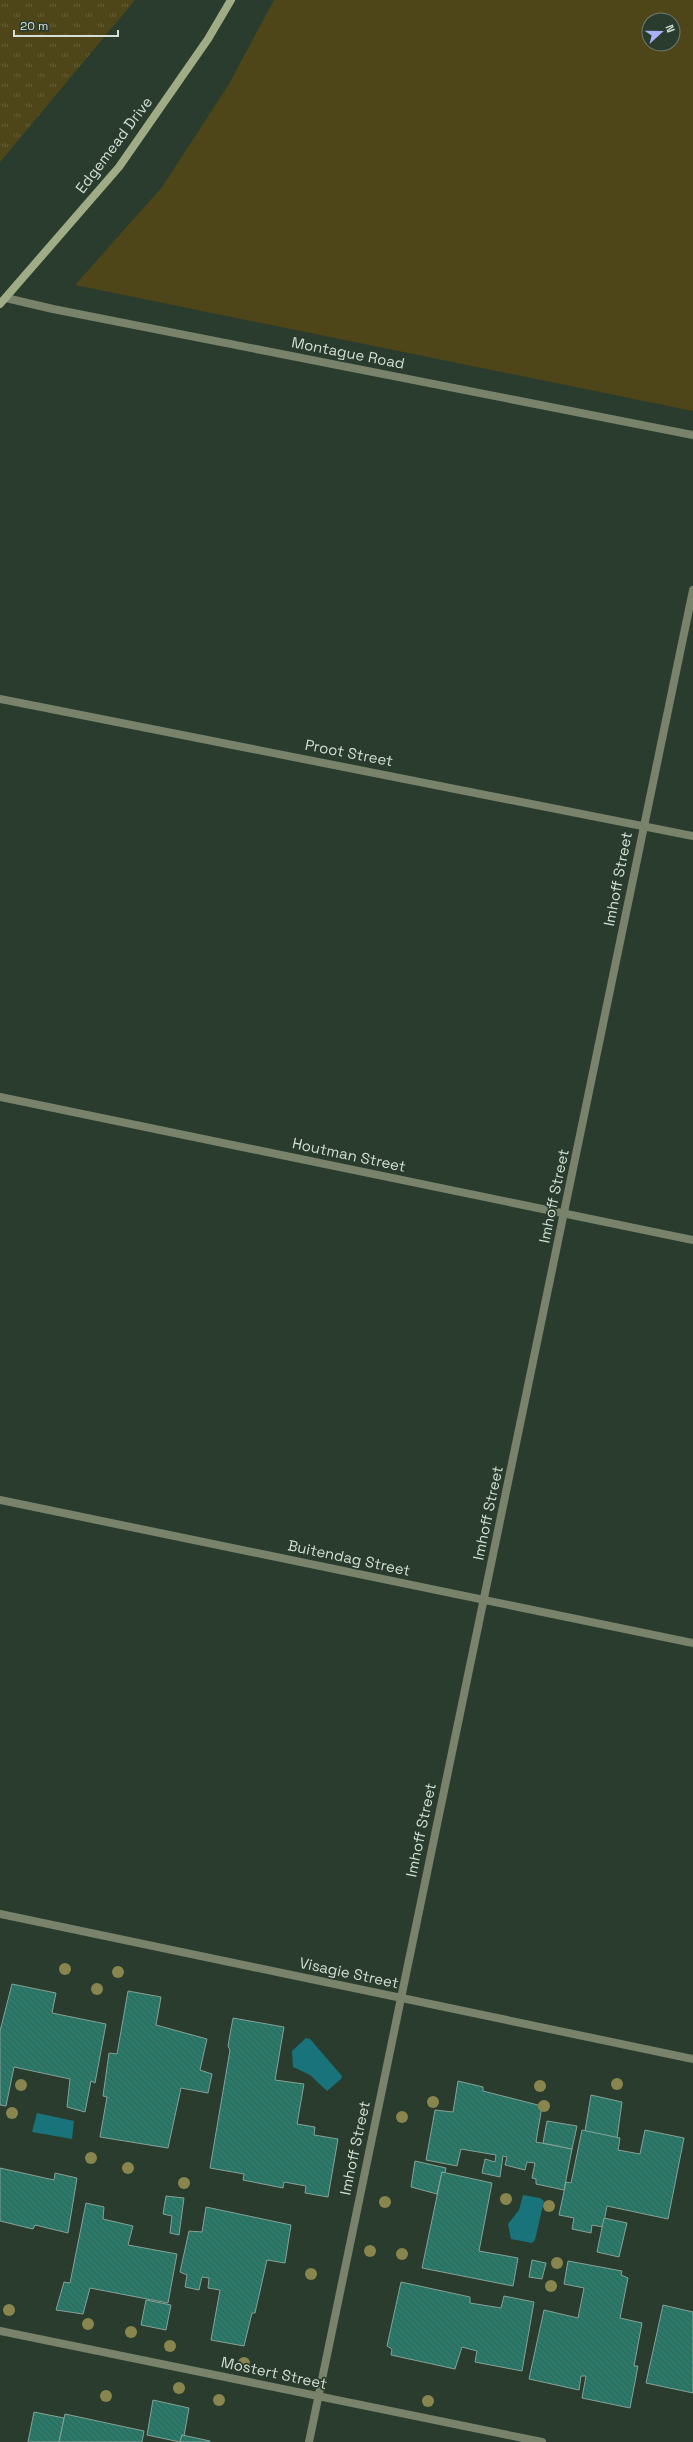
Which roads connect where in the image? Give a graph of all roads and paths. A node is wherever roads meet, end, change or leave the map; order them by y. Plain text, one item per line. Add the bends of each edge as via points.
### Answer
1 (232, 0) edge
2 (6, 298) junction
3 (0, 304) edge
4 (693, 435) edge
5 (693, 590) edge
6 (0, 699) edge
7 (643, 826) junction
8 (693, 836) edge
9 (0, 1097) edge
10 (564, 1213) junction
11 (693, 1240) edge
12 (0, 1500) edge
13 (484, 1600) junction
14 (693, 1643) edge
15 (0, 1914) edge
16 (400, 1998) junction
17 (693, 2059) edge
18 (0, 2331) edge
19 (318, 2397) junction
20 (309, 2442) edge
21 (542, 2442) edge

1 - 2 street, Edgemead Drive via 119,167
2 - 3 street
2 - 4 street, Montague Road
5 - 7 street, Imhoff Street
6 - 7 street, Proot Street
7 - 8 street, Proot Street
7 - 10 street, Imhoff Street
9 - 10 street, Houtman Street
10 - 11 street, Houtman Street
10 - 13 street, Imhoff Street
12 - 13 street, Buitendag Street
13 - 14 street, Buitendag Street
13 - 16 street, Imhoff Street
15 - 16 street, Visagie Street
16 - 17 street, Visagie Street
16 - 19 street, Imhoff Street
18 - 19 street, Mostert Street
19 - 20 street, Imhoff Street
19 - 21 street, Mostert Street

